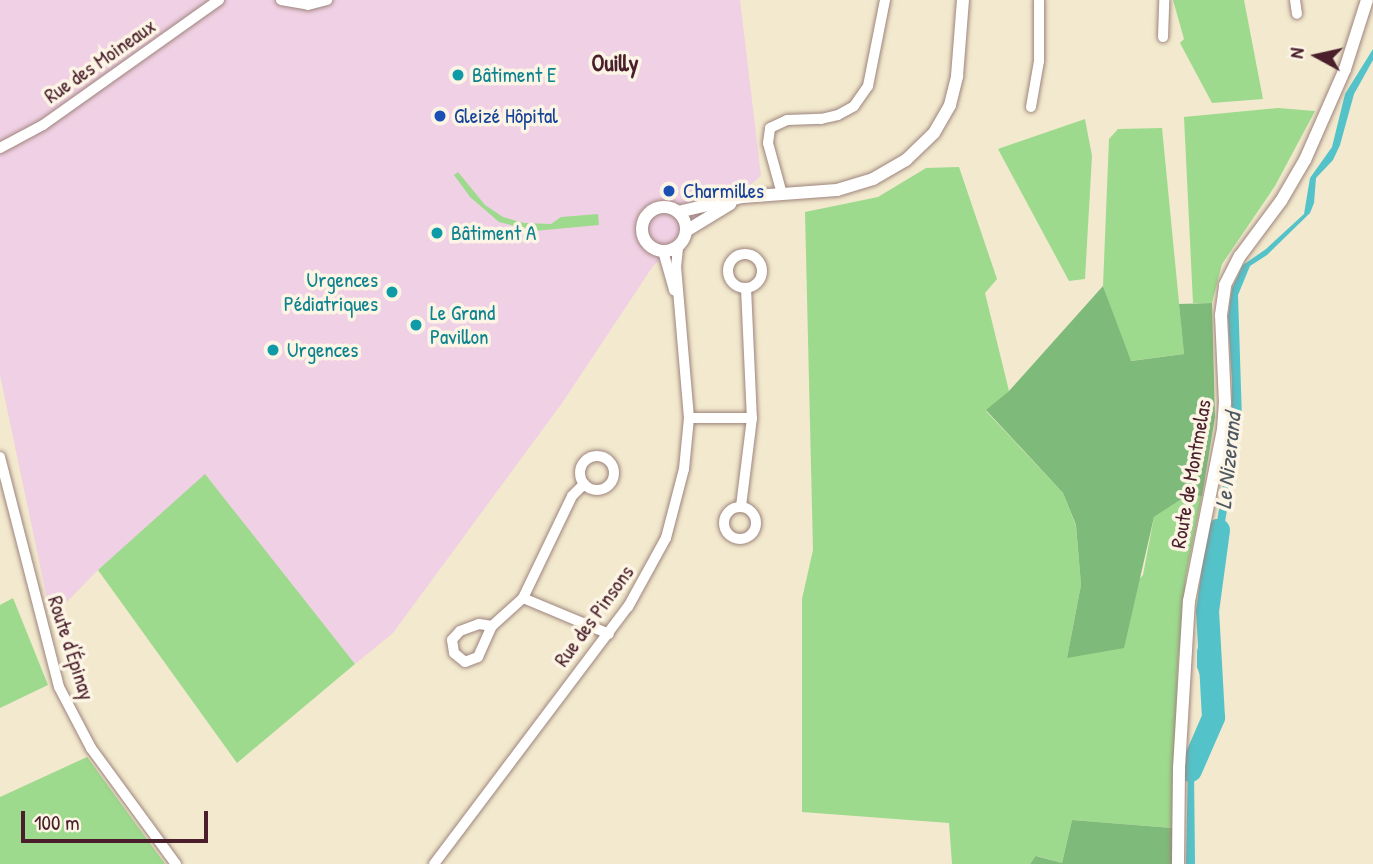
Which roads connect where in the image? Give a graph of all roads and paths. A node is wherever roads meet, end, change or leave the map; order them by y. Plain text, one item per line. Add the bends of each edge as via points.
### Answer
1 (219, 0) edge
2 (281, 0) edge
3 (327, 0) edge
4 (885, 0) edge
5 (963, 0) edge
6 (1039, 0) edge
7 (1164, 0) edge
8 (1295, 0) edge
9 (1367, 0) edge
10 (1297, 14) dead end
11 (1163, 37) dead end
12 (1031, 107) dead end
13 (0, 148) edge
14 (782, 194) junction
15 (742, 197) junction
16 (678, 212) junction
17 (686, 231) junction
18 (678, 247) junction
19 (663, 251) junction
20 (746, 288) dead end
21 (679, 310) junction
22 (689, 418) junction
23 (752, 418) junction
24 (0, 457) edge
25 (584, 484) dead end
26 (741, 506) dead end
27 (523, 598) junction
28 (492, 626) dead end
29 (609, 634) junction
30 (176, 864) edge
31 (434, 864) edge
32 (1178, 864) edge

1 - 13 street, Rue des Moineaux via 43,125
2 - 3 street via 308,5
4 - 14 street via 868,86 855,106 838,115 787,120 770,128 768,143
5 - 14 street via 957,76 950,105 934,133 906,160 873,179 837,190
6 - 12 street via 1040,61
7 - 11 street
8 - 10 street
9 - 32 street, Route de Montmelas via 1345,69 1305,160 1225,285 1221,315 1224,416 1189,601
14 - 15 street
15 - 16 street
15 - 17 street
16 - 17 street
16 - 19 street via 656,208 643,223 645,240
17 - 18 street
18 - 19 street
18 - 21 street, Rue des Pinsons
19 - 21 street, Rue des Pinsons
20 - 23 street
21 - 22 street, Rue des Pinsons
22 - 23 street
22 - 29 street, Rue des Pinsons via 672,523 646,579
23 - 26 street
24 - 30 street, Route d'Épinay via 59,687 91,748
25 - 27 street via 572,496
27 - 28 street
27 - 29 street
29 - 31 street, Rue des Pinsons

